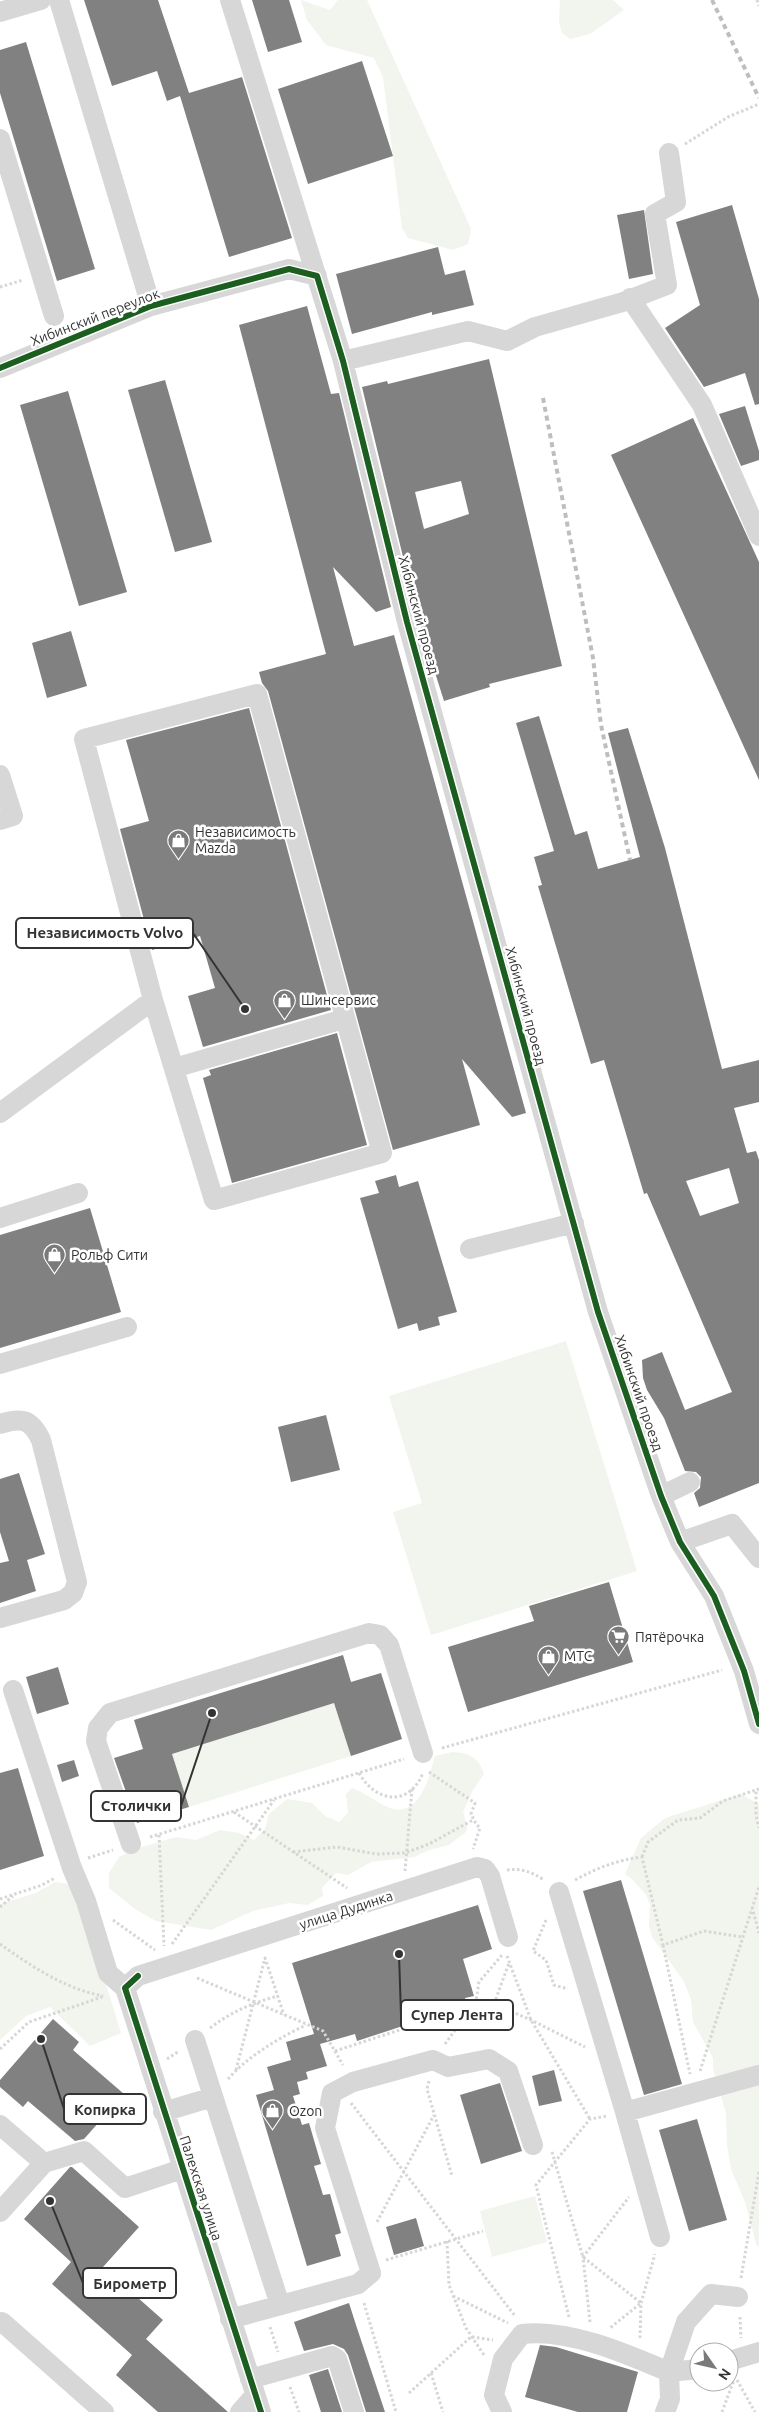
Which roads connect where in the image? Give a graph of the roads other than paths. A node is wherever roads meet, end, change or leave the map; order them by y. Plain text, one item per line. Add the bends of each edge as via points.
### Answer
1 (41, 0) edge
2 (59, 0) edge
3 (230, 0) edge
4 (0, 12) edge
5 (0, 139) edge
6 (669, 153) road end
7 (317, 276) junction
8 (630, 298) junction
9 (151, 306) junction
10 (54, 316) dead end
11 (343, 361) junction
12 (0, 368) edge
13 (759, 536) edge
14 (0, 775) edge
15 (0, 820) edge
16 (153, 1000) junction
17 (344, 1019) junction
18 (174, 1068) junction
19 (0, 1113) edge
20 (78, 1193) dead end
21 (0, 1218) edge
22 (574, 1223) junction
23 (470, 1249) dead end
24 (127, 1327) dead end
25 (0, 1364) edge
26 (0, 1424) edge
27 (690, 1482) dead end
28 (660, 1496) junction
29 (680, 1542) junction
30 (759, 1558) edge
31 (0, 1618) edge
32 (13, 1690) dead end
33 (759, 1724) edge
34 (423, 1753) road end
35 (131, 1844) road end
36 (559, 1892) road end
37 (508, 1937) dead end
38 (132, 1982) junction
39 (195, 2040) dead end
40 (759, 2075) edge
41 (213, 2097) junction
42 (164, 2112) junction
43 (625, 2112) junction
44 (0, 2125) edge
45 (533, 2145) road end
46 (44, 2163) junction
47 (182, 2169) junction
48 (0, 2212) edge
49 (660, 2236) road end
50 (738, 2297) dead end
51 (280, 2306) junction
52 (230, 2319) junction
53 (2, 2322) dead end
54 (759, 2352) edge
55 (739, 2365) edge
56 (689, 2370) edge
57 (669, 2372) junction
58 (255, 2396) edge
59 (104, 2412) edge
60 (240, 2412) edge
61 (354, 2412) edge
62 (502, 2412) edge
63 (665, 2412) edge

1 - 4 street
2 - 9 street
3 - 7 street, Хибинский проезд
5 - 10 street
6 - 8 street via 676,202 655,214 667,285
7 - 9 street, Хибинский переулок via 289,269
7 - 11 street, Хибинский проезд
8 - 11 street via 593,312 535,327 507,341 468,331
8 - 13 street via 702,405
9 - 12 street, Хибинский переулок
11 - 22 street, Хибинский проезд via 408,622
14 - 15 street via 13,816
16 - 17 street via 84,739 257,694
16 - 18 street
16 - 19 street
17 - 18 street
17 - 18 street via 382,1154 214,1200
20 - 21 street
22 - 23 street
22 - 28 street, Хибинский проезд via 598,1312
24 - 25 street
26 - 31 street via 15,1419 25,1421 35,1428 41,1440 77,1582 74,1593 64,1600
27 - 28 street
28 - 29 street, Хибинский проезд
29 - 30 street via 732,1524
29 - 33 street, Хибинский проезд via 714,1596 744,1670
32 - 38 street via 108,1973
34 - 35 street via 390,1645 380,1635 369,1633 110,1713 98,1728 96,1741
36 - 43 street
37 - 38 street, улица Дудинка via 490,1876 485,1869 477,1867 369,1903 165,1962
38 - 42 street, Палехская улица
39 - 41 street
40 - 43 street
41 - 42 street
41 - 51 street
42 - 47 street, Палехская улица
43 - 49 street
44 - 46 street
45 - 51 street via 508,2071 490,2059 448,2067 433,2060 332,2093 325,2128 371,2273 358,2284
46 - 47 street via 84,2151 125,2188
46 - 48 street
47 - 52 street, Палехская улица
50 - 57 street via 711,2294 686,2322
51 - 52 street
52 - 58 street, Палехская улица
53 - 59 street
54 - 55 street
56 - 57 street
57 - 62 street via 584,2341 536,2332 522,2334 504,2359 494,2395
57 - 63 street via 670,2399
58 - 60 street
58 - 61 street via 332,2356 337,2359

